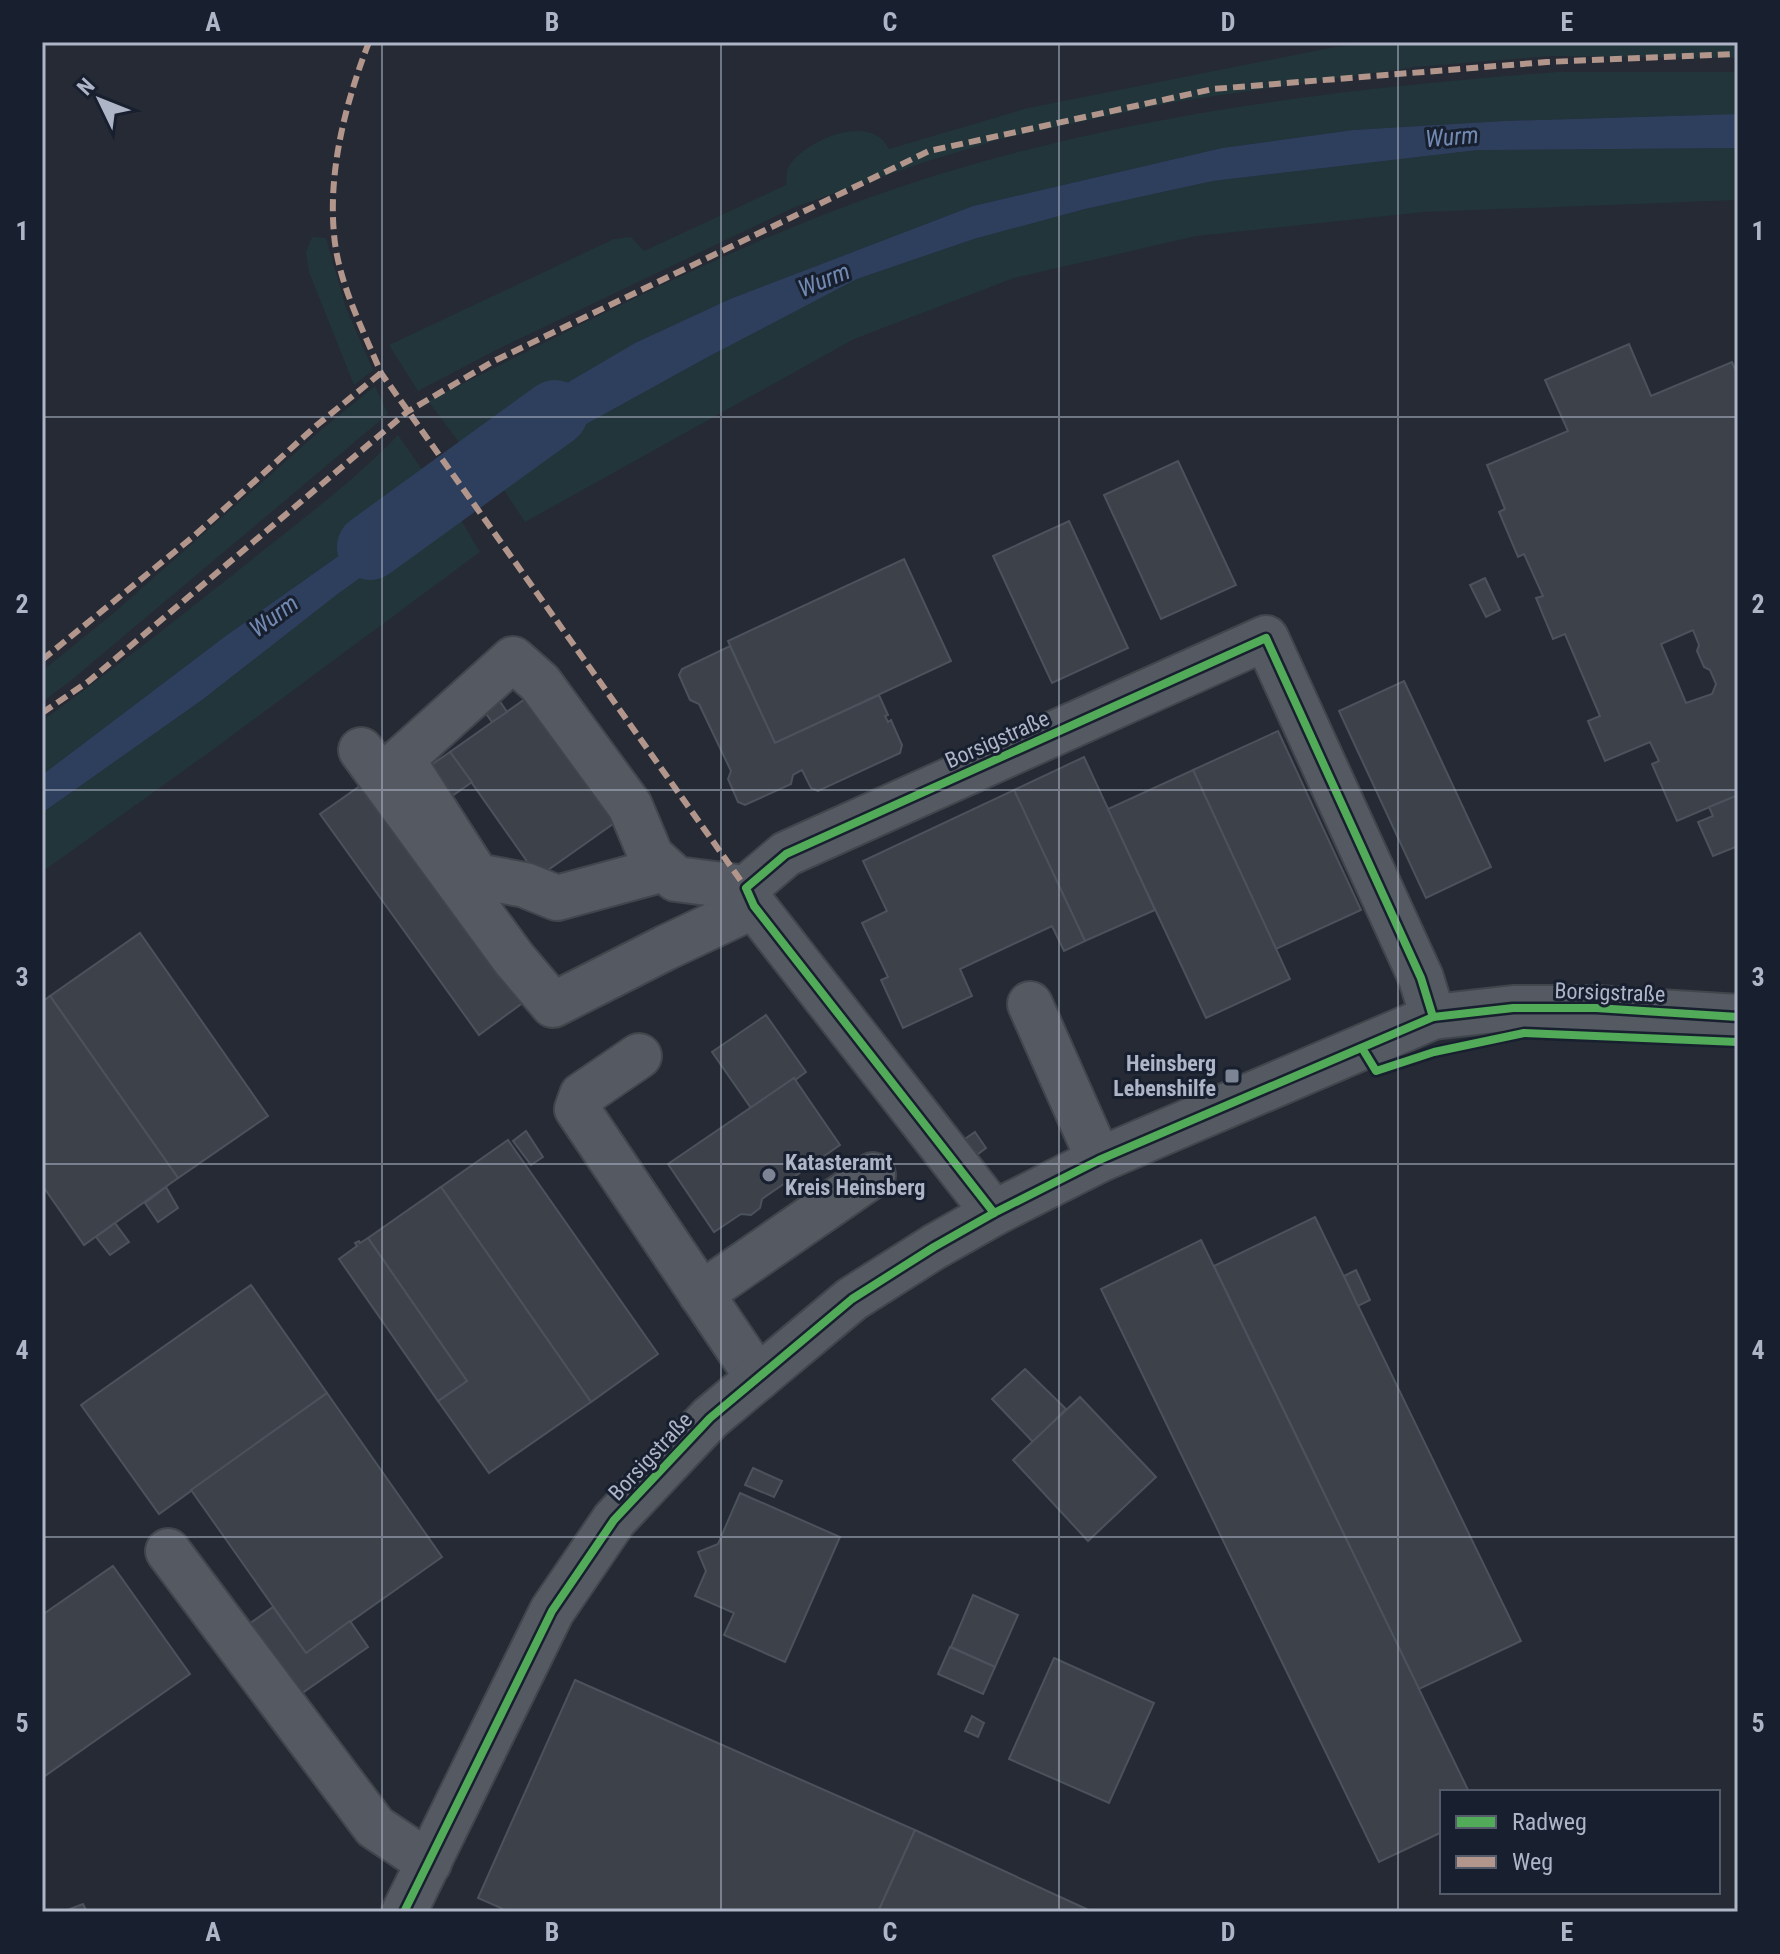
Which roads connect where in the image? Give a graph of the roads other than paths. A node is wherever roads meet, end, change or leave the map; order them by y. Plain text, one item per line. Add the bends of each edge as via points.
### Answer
1 (361, 750) dead end
2 (664, 869) junction
3 (750, 897) junction
4 (1030, 1004) dead end
5 (1433, 1017) junction
6 (1738, 1017) edge
7 (639, 1056) dead end
8 (1099, 1160) junction
9 (873, 1175) dead end
10 (994, 1213) junction
11 (701, 1294) junction
12 (758, 1378) junction
13 (168, 1551) dead end
14 (429, 1863) junction
15 (404, 1912) edge

1 - 3 street via 553,1005
2 - 2 street via 651,856 630,806 540,683 513,659 402,759 477,876 525,885 557,898
2 - 3 street via 676,879
3 - 5 street, Borsigstraße via 786,854 1266,638 1421,978
3 - 10 street
4 - 8 street
5 - 6 street, Borsigstraße via 1513,1008 1596,1008
5 - 8 street, Borsigstraße
7 - 11 street via 582,1095 577,1109
8 - 10 street, Borsigstraße
9 - 11 street
10 - 12 street, Borsigstraße via 852,1299
11 - 12 street
12 - 14 street, Borsigstraße via 710,1418 614,1520 552,1611
13 - 14 street via 375,1827
14 - 15 street, Borsigstraße

